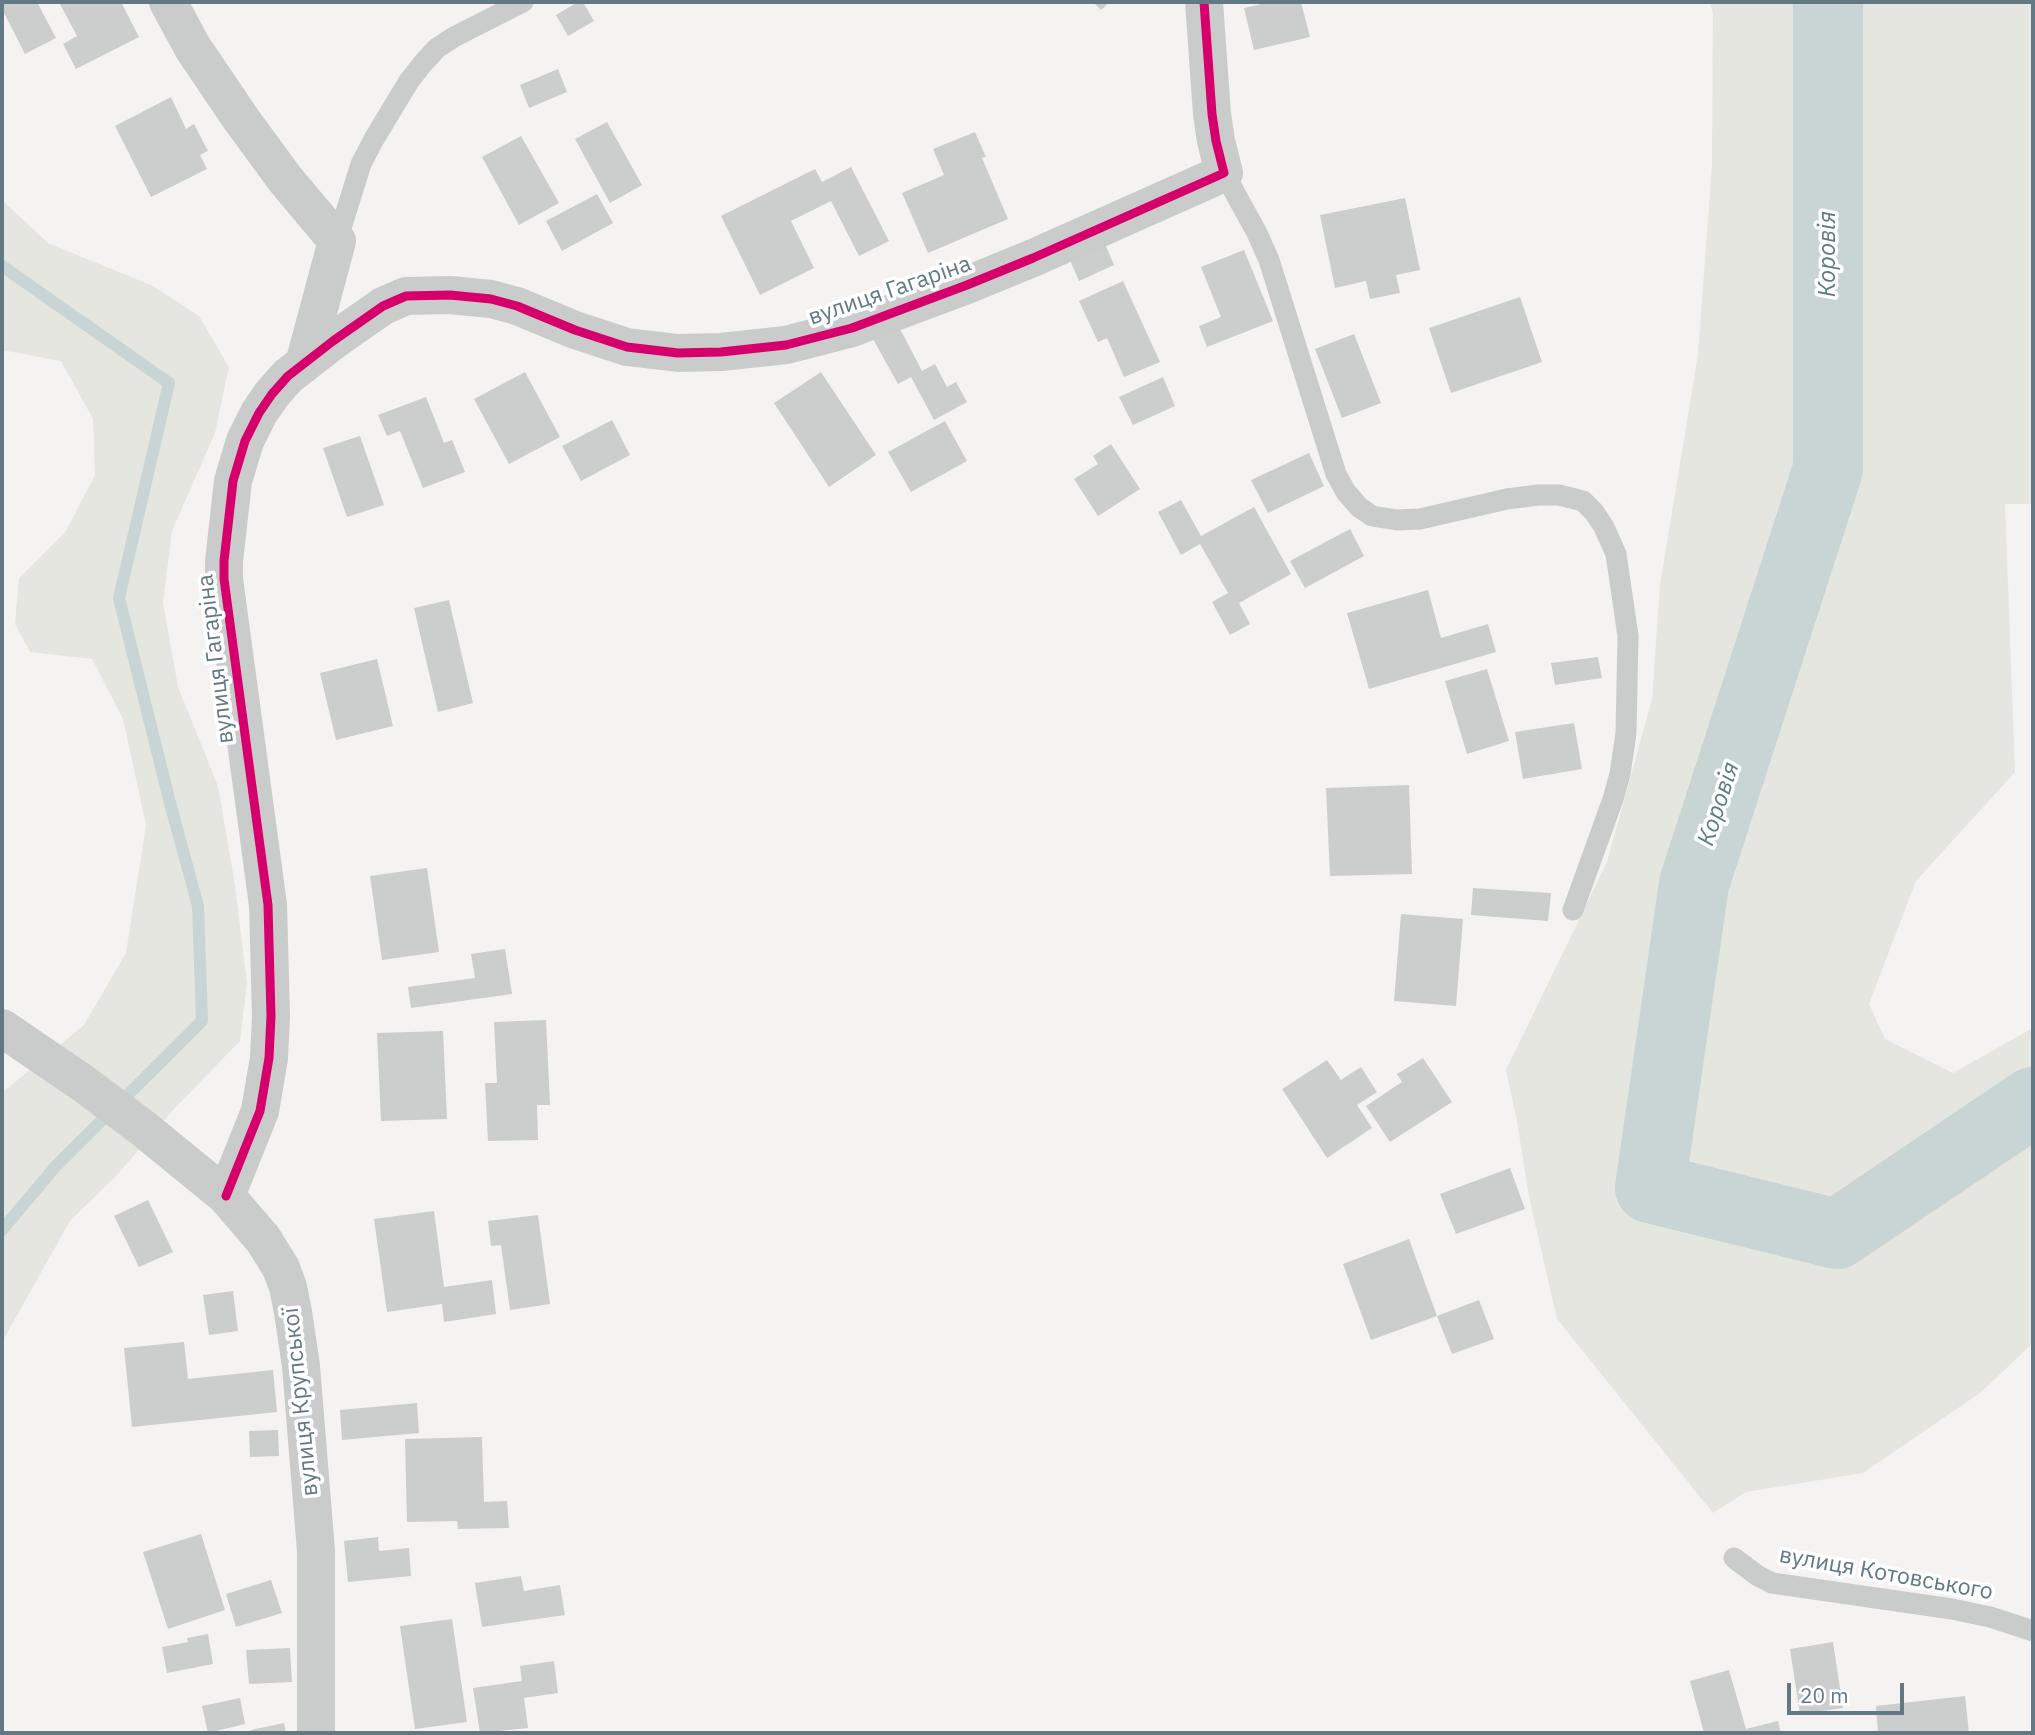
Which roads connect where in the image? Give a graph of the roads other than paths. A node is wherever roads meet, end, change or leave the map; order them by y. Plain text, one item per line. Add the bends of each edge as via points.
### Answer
1 (168, 2) edge
2 (523, 2) edge
3 (1204, 2) edge
4 (1224, 173) junction
5 (337, 241) junction
6 (304, 364) junction
7 (1573, 910) dead end
8 (11, 1033) edge
9 (226, 1196) junction
10 (1734, 1559) dead end
11 (2033, 1631) edge
12 (316, 1733) edge

1 - 5 street via 241,119
2 - 5 lane via 437,48 409,81 361,164
3 - 4 street via 1212,114
4 - 6 street, вулиця Гагаріна via 967,285 852,328 786,345 721,352 652,351 606,341 491,299 418,295 383,306
4 - 7 lane via 1269,260 1336,474 1359,507 1372,516 1420,519 1507,499 1559,495 1584,501 1604,527 1616,554 1628,636 1626,733 1613,799
5 - 6 street
6 - 9 street, вулиця Гагаріна via 272,394 245,441 233,481 225,539 224,579 268,905 271,1016 260,1111
8 - 9 street, вулиця Крупської via 144,1129
9 - 12 street, вулиця Крупської via 281,1268 293,1312 316,1551
10 - 11 lane, вулиця Котовського via 1772,1583 1952,1609

